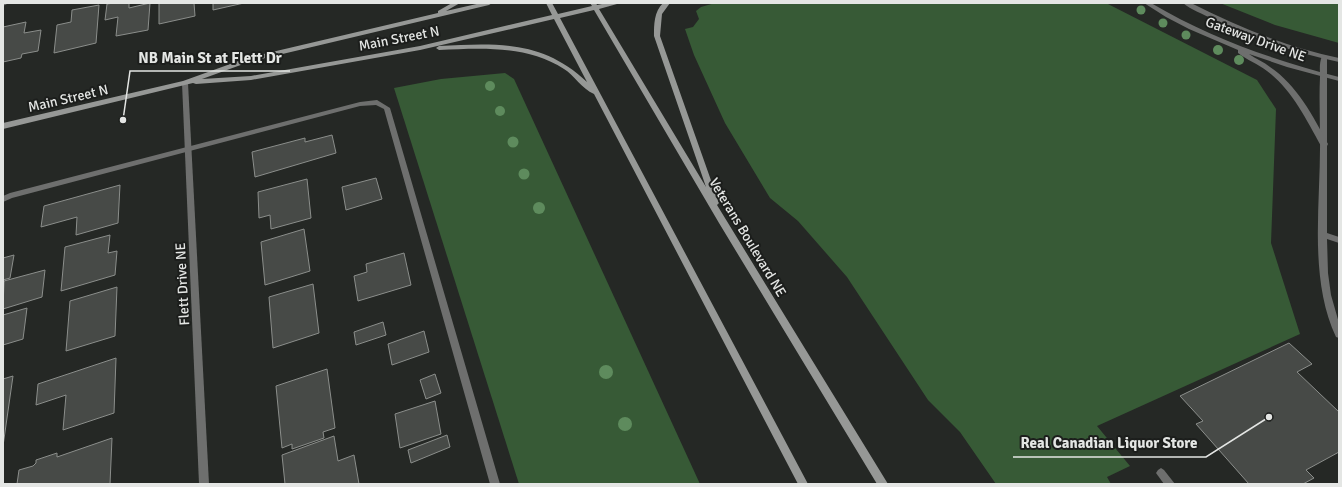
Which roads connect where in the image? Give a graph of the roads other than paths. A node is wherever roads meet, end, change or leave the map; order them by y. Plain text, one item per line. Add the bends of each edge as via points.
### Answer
1 (6, 3) edge
2 (457, 3) edge
3 (489, 3) edge
4 (549, 3) edge
5 (615, 3) edge
6 (667, 3) edge
7 (1147, 3) edge
8 (1186, 3) edge
9 (3, 4) edge
10 (594, 6) edge
11 (557, 18) junction
12 (427, 19) junction
13 (1218, 40) junction
14 (420, 48) junction
15 (1324, 58) junction
16 (1339, 60) edge
17 (1323, 75) junction
18 (1339, 79) edge
19 (185, 83) junction
20 (598, 96) junction
21 (3, 126) edge
22 (1324, 144) junction
23 (188, 150) junction
24 (3, 199) edge
25 (722, 221) junction
26 (1323, 235) junction
27 (1339, 240) edge
28 (1339, 334) edge
29 (1161, 473) dead end
30 (204, 484) edge
31 (495, 484) edge
32 (803, 484) edge
33 (883, 484) edge
34 (1170, 484) edge

1 - 9 street
2 - 12 main road
3 - 12 main road, Main Street N
4 - 11 main road
5 - 10 main road, Main Street N
6 - 25 main road via 657,18 657,36
7 - 13 street, Gateway Drive NE
8 - 15 street, Gateway Drive NE via 1258,36
10 - 11 main road, Main Street N
10 - 25 main road, Veterans Boulevard NE
11 - 14 main road, Main Street N
11 - 20 main road
12 - 19 main road, Main Street N via 247,60
13 - 17 street, Gateway Drive NE
13 - 22 street via 1268,68 1285,83 1308,113
14 - 19 main road, Main Street N via 251,78
14 - 20 main road via 517,48 548,57 567,68
15 - 16 street, Gateway Drive NE
15 - 17 street
17 - 18 street, Gateway Drive NE
17 - 22 street
19 - 21 main road, Main Street N
19 - 23 street, Flett Drive NE
20 - 32 main road
22 - 26 street
23 - 24 street
23 - 30 street, Flett Drive NE
23 - 31 street via 360,104 377,102 387,108
25 - 33 main road, Veterans Boulevard NE
26 - 27 street
26 - 28 street via 1326,283 1332,321
29 - 34 street

